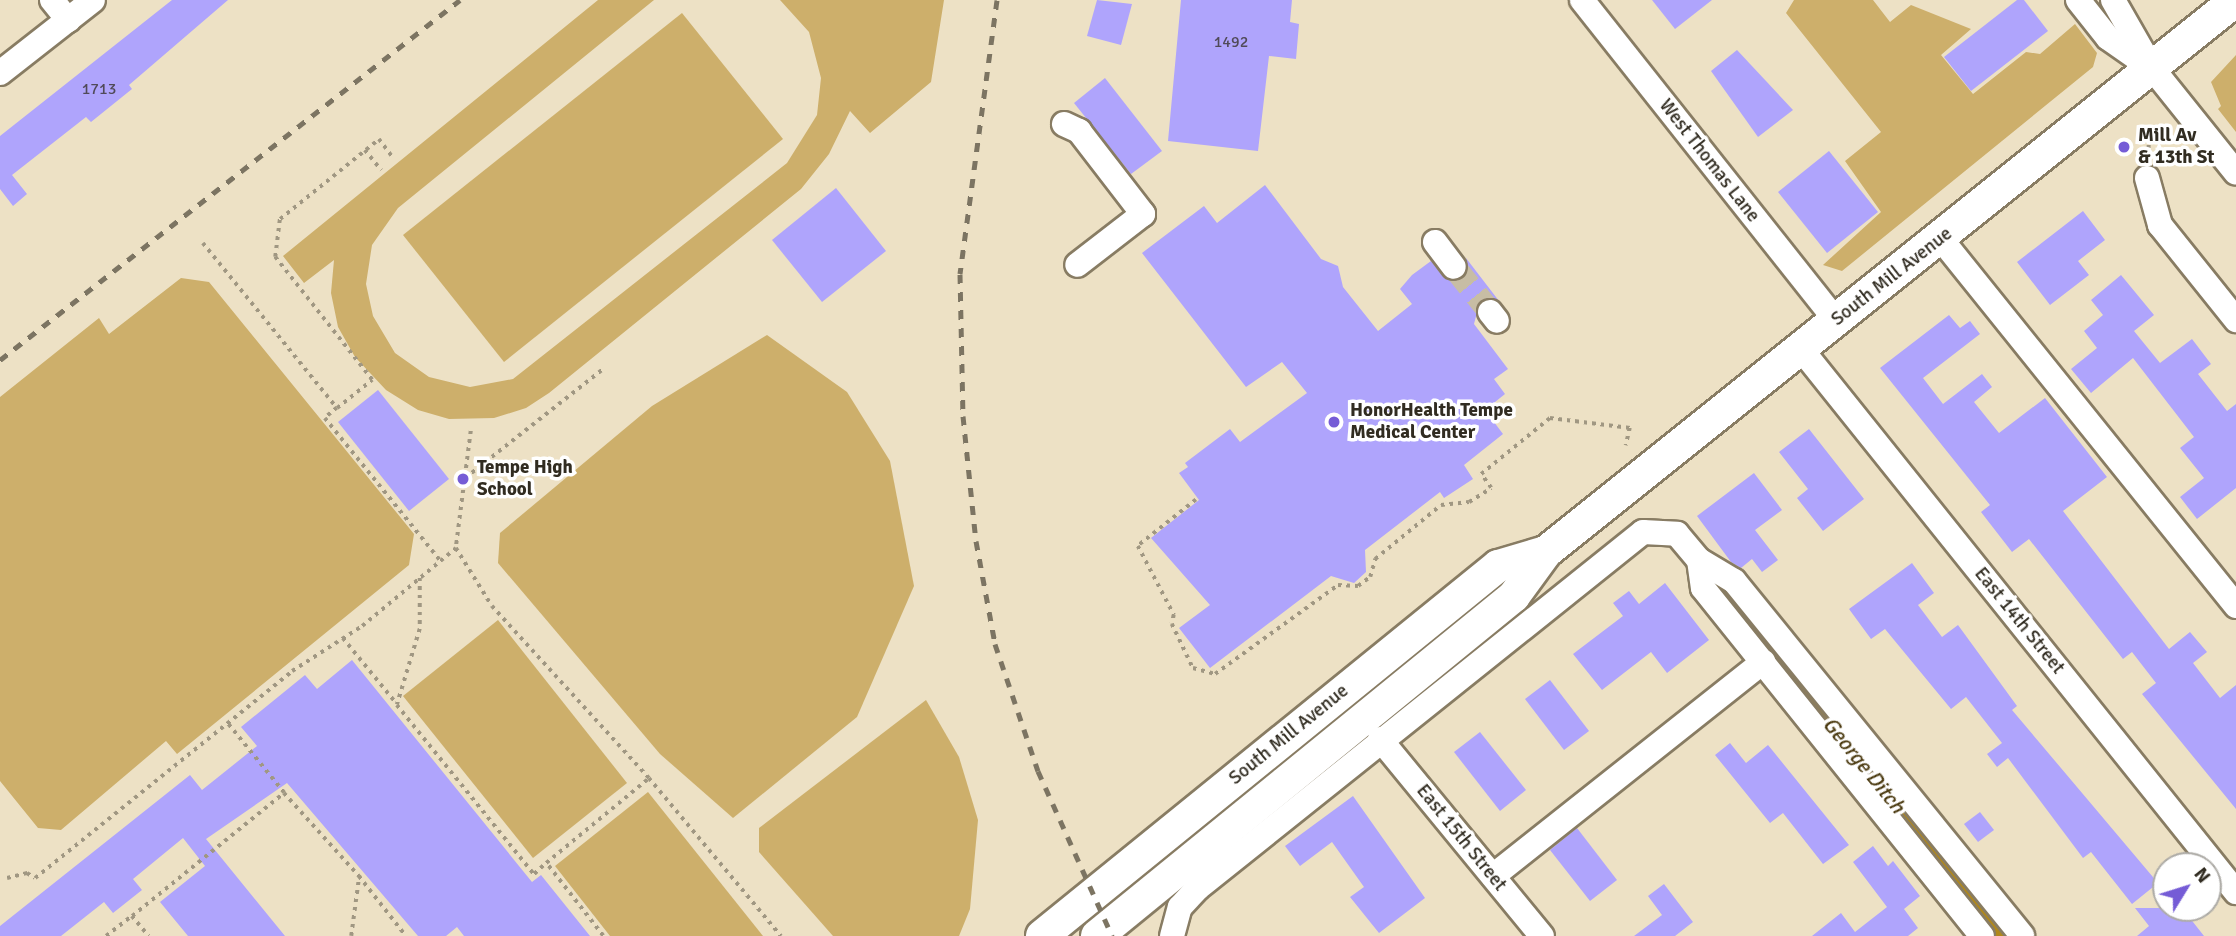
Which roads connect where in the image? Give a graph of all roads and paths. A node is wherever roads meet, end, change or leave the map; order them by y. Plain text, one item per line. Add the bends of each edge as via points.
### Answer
1 (52, 0) edge
2 (93, 0) edge
3 (1582, 0) edge
4 (2078, 0) edge
5 (2113, 0) edge
6 (2236, 0) edge
7 (68, 20) junction
8 (2152, 68) junction
9 (0, 73) edge
10 (1064, 124) dead end
11 (2149, 124) dead end
12 (365, 150) junction
13 (394, 159) dead end
14 (381, 170) dead end
15 (2236, 173) edge
16 (2147, 177) joint
17 (1941, 239) junction
18 (1435, 242) dead end
19 (204, 243) dead end
20 (1077, 265) dead end
21 (1454, 267) tunnel mouth
22 (2231, 303) edge
23 (1836, 321) junction
24 (1801, 349) junction
25 (603, 369) dead end
26 (337, 408) junction
27 (471, 431) dead end
28 (1626, 446) dead end
29 (465, 478) junction
30 (1196, 500) dead end
31 (456, 548) junction
32 (1546, 552) junction
33 (441, 561) junction
34 (1699, 561) junction
35 (420, 579) junction
36 (2236, 606) edge
37 (343, 638) junction
38 (1763, 662) junction
39 (397, 705) junction
40 (228, 724) junction
41 (1380, 739) junction
42 (649, 778) junction
43 (284, 793) junction
44 (546, 863) junction
45 (359, 876) junction
46 (1493, 876) junction
47 (7, 878) dead end
48 (2236, 892) edge
49 (132, 916) junction
50 (1171, 932) edge
51 (106, 936) edge
52 (149, 936) edge
53 (351, 936) edge
54 (407, 936) edge
55 (603, 936) edge
56 (781, 936) edge
57 (1042, 936) edge
58 (1097, 936) edge
59 (1542, 936) edge
60 (1982, 936) edge
61 (2022, 936) edge

1 - 7 street
2 - 7 street
3 - 23 street, West Thomas Lane
4 - 8 street via 2108,38
5 - 8 street
6 - 8 main road, South Mill Avenue
7 - 9 street
8 - 15 street
8 - 17 main road, South Mill Avenue
10 - 20 street via 1079,131 1143,214
11 - 16 path
12 - 13 path via 379,139
12 - 14 path
12 - 26 path via 280,219 275,257 372,380
16 - 22 street via 2160,225
17 - 23 main road, South Mill Avenue
17 - 36 street
18 - 21 street
19 - 26 path
23 - 24 main road, South Mill Avenue
24 - 32 main road, South Mill Avenue
24 - 48 street, East 14th Street
25 - 29 path
26 - 33 path via 325,418
27 - 29 path
28 - 30 path via 1630,428 1550,418 1481,474 1491,488 1469,502 1441,505 1375,558 1364,581 1338,585 1215,674 1194,668 1172,624 1174,615 1138,546
29 - 31 path
31 - 33 path
31 - 42 path via 492,606
32 - 57 main road, South Mill Avenue via 1498,566
32 - 58 main road, South Mill Avenue via 1514,596
33 - 35 path
34 - 38 street via 1703,588
34 - 41 street via 1677,534 1643,532
34 - 61 street via 1734,581
35 - 37 path
35 - 39 path via 420,629
37 - 39 path
37 - 40 path via 292,671
38 - 46 street
38 - 60 street
39 - 44 path via 534,874
40 - 43 path
40 - 47 path via 35,878 27,873
41 - 46 street, East 15th Street
41 - 50 street via 1198,888 1180,907
42 - 44 path
42 - 56 path
43 - 45 path
43 - 49 path
44 - 55 path
45 - 53 path
45 - 54 path
46 - 59 street, East 15th Street
49 - 51 path
49 - 52 path

